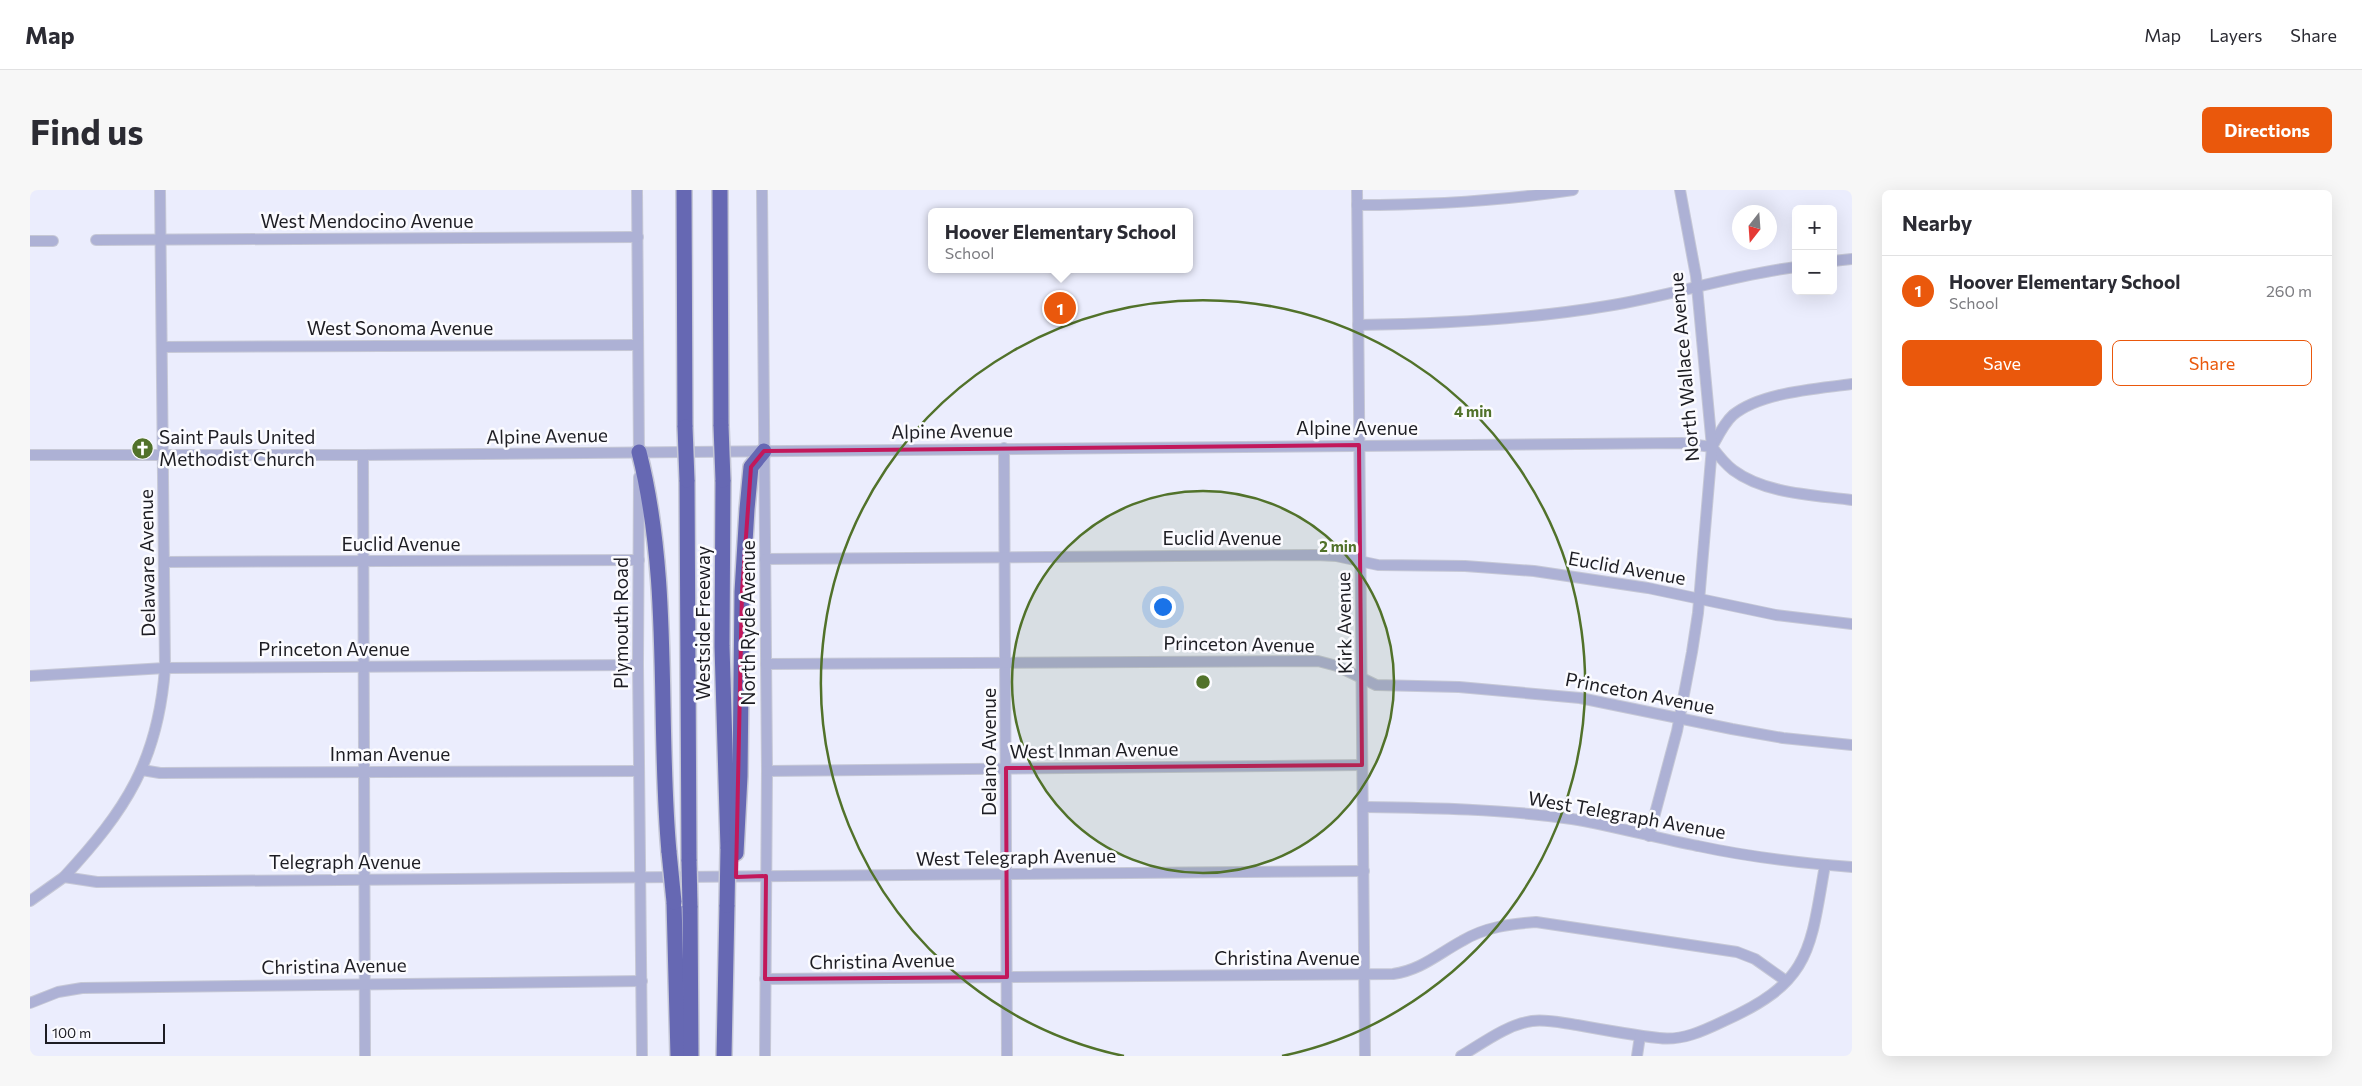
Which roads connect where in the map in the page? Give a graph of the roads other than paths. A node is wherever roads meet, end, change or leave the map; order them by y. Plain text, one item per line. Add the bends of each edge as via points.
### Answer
1 (160, 190) edge
2 (637, 190) edge
3 (684, 190) edge
4 (720, 190) edge
5 (762, 190) edge
6 (1357, 190) edge
7 (1573, 190) edge
8 (1680, 190) edge
9 (1357, 205) junction
10 (638, 237) junction
11 (96, 240) dead end
12 (161, 240) junction
13 (30, 241) edge
14 (53, 241) dead end
15 (1852, 260) edge
16 (1837, 262) edge
17 (1792, 268) edge
18 (1697, 287) junction
19 (1358, 325) junction
20 (638, 345) junction
21 (162, 347) junction
22 (1852, 384) edge
23 (1359, 445) junction
24 (1712, 447) junction
25 (1004, 448) junction
26 (764, 450) junction
27 (640, 452) junction
28 (163, 454) junction
29 (30, 455) edge
30 (363, 455) junction
31 (1852, 500) edge
32 (1005, 557) junction
33 (766, 559) junction
34 (639, 560) junction
35 (1361, 561) junction
36 (164, 562) junction
37 (363, 562) junction
38 (1698, 599) junction
39 (1852, 624) edge
40 (1006, 662) junction
41 (766, 664) junction
42 (638, 665) junction
43 (364, 666) junction
44 (165, 668) junction
45 (30, 676) edge
46 (1362, 679) junction
47 (1680, 718) junction
48 (1852, 744) edge
49 (1362, 765) junction
50 (1006, 768) junction
51 (142, 770) junction
52 (639, 771) junction
53 (767, 771) junction
54 (364, 772) junction
55 (1364, 807) junction
56 (1650, 836) junction
57 (732, 851) junction
58 (1825, 864) junction
59 (1852, 867) edge
60 (1364, 871) junction
61 (1006, 875) junction
62 (766, 876) junction
63 (64, 877) junction
64 (364, 879) junction
65 (640, 879) junction
66 (669, 879) joint
67 (30, 901) edge
68 (1365, 975) junction
69 (1007, 977) junction
70 (765, 979) junction
71 (642, 981) junction
72 (1786, 982) junction
73 (365, 983) junction
74 (30, 1003) edge
75 (1640, 1036) junction
76 (724, 1054) edge
77 (366, 1056) edge
78 (642, 1056) edge
79 (678, 1056) edge
80 (691, 1056) edge
81 (765, 1056) edge
82 (1007, 1056) edge
83 (1365, 1056) edge
84 (1461, 1056) edge
85 (1636, 1056) edge

1 - 12 street, Delaware Avenue
2 - 10 street, Plymouth Road
3 - 80 highway, Westside Freeway, bridge
4 - 57 highway, Westside Freeway, bridge via 722,646
5 - 26 street, North Ryde Avenue
6 - 9 street, Kirk Avenue
7 - 9 street via 1473,202
8 - 18 street, North Wallace Avenue
9 - 19 street, Kirk Avenue
10 - 12 street, West Mendocino Avenue
10 - 20 street, Plymouth Road
11 - 12 street, West Mendocino Avenue
12 - 21 street, Delaware Avenue
13 - 14 street
15 - 16 street
17 - 18 street
18 - 19 street via 1530,318
18 - 24 street, North Wallace Avenue
19 - 23 street, Kirk Avenue
20 - 21 street, West Sonoma Avenue
20 - 27 street, Plymouth Road
21 - 28 street, Delaware Avenue
22 - 24 street via 1753,404 1732,416
23 - 24 street, Alpine Avenue via 1682,443
23 - 25 street, Alpine Avenue
23 - 35 street, Kirk Avenue
24 - 31 street via 1734,471 1758,483
24 - 38 street, North Wallace Avenue
25 - 26 street, Alpine Avenue
25 - 32 street, Delano Avenue
26 - 27 street, Alpine Avenue
26 - 33 street, North Ryde Avenue
26 - 57 highway via 751,467 747,509 742,592 740,776
27 - 30 street, Alpine Avenue
27 - 34 street, Plymouth Road
27 - 79 highway, bridge via 651,514 660,611 665,808 674,902
28 - 29 street, Alpine Avenue
28 - 30 street, Alpine Avenue
28 - 36 street, Delaware Avenue
30 - 37 street
32 - 33 street, Euclid Avenue
32 - 35 street, Euclid Avenue via 1316,555
32 - 40 street, Delano Avenue
33 - 41 street, North Ryde Avenue
34 - 37 street, Euclid Avenue
34 - 42 street, Plymouth Road
35 - 38 street, Euclid Avenue via 1378,565 1534,571 1606,580
35 - 46 street, Kirk Avenue
36 - 37 street, Euclid Avenue
36 - 44 street, Delaware Avenue
37 - 43 street
38 - 39 street, Euclid Avenue via 1776,615
38 - 47 street, North Wallace Avenue
40 - 41 street, Princeton Avenue
40 - 46 street, Princeton Avenue via 1308,660 1336,666
40 - 50 street, Delano Avenue
41 - 53 street, North Ryde Avenue
42 - 43 street, Princeton Avenue
42 - 52 street, Plymouth Road
43 - 44 street, Princeton Avenue
43 - 54 street
44 - 45 street, Princeton Avenue
44 - 51 street, Delaware Avenue via 154,738
46 - 47 street, Princeton Avenue via 1376,685 1459,686 1580,698
46 - 49 street, Kirk Avenue
47 - 48 street, Princeton Avenue via 1783,738
47 - 56 street, North Wallace Avenue
49 - 50 street, West Inman Avenue
49 - 55 street, Kirk Avenue
50 - 53 street, West Inman Avenue
50 - 61 street, Delano Avenue
51 - 54 street, Inman Avenue via 160,773
51 - 63 street, Delaware Avenue via 116,816
52 - 54 street, Inman Avenue
52 - 65 street, Plymouth Road
53 - 62 street, North Ryde Avenue
54 - 64 street
55 - 56 street, West Telegraph Avenue via 1454,808 1533,814
55 - 60 street, Kirk Avenue
56 - 58 street, West Telegraph Avenue via 1737,853
57 - 76 highway via 733,994
58 - 59 street, West Telegraph Avenue
58 - 72 street via 1808,950
60 - 61 street, West Telegraph Avenue
60 - 68 street, Kirk Avenue
61 - 62 street, West Telegraph Avenue
61 - 69 street, Delano Avenue
62 - 66 street, West Telegraph Avenue
62 - 70 street, North Ryde Avenue
63 - 64 street, Telegraph Avenue via 97,882
63 - 67 street
64 - 65 street, Telegraph Avenue
64 - 73 street
65 - 66 street, Telegraph Avenue
65 - 71 street, Plymouth Road
68 - 69 street, Christina Avenue
68 - 72 street, Christina Avenue via 1413,970 1463,940 1487,930 1536,922 1737,952 1755,958
68 - 83 street, Kirk Avenue
69 - 70 street, Christina Avenue
69 - 82 street, Delano Avenue
70 - 81 street, North Ryde Avenue
71 - 73 street, Christina Avenue
71 - 78 street, Plymouth Road
72 - 75 street via 1765,1001 1693,1035 1667,1039
73 - 74 street, Christina Avenue via 82,988 58,992
73 - 77 street
75 - 84 street via 1549,1021 1530,1021 1501,1032
75 - 85 street

